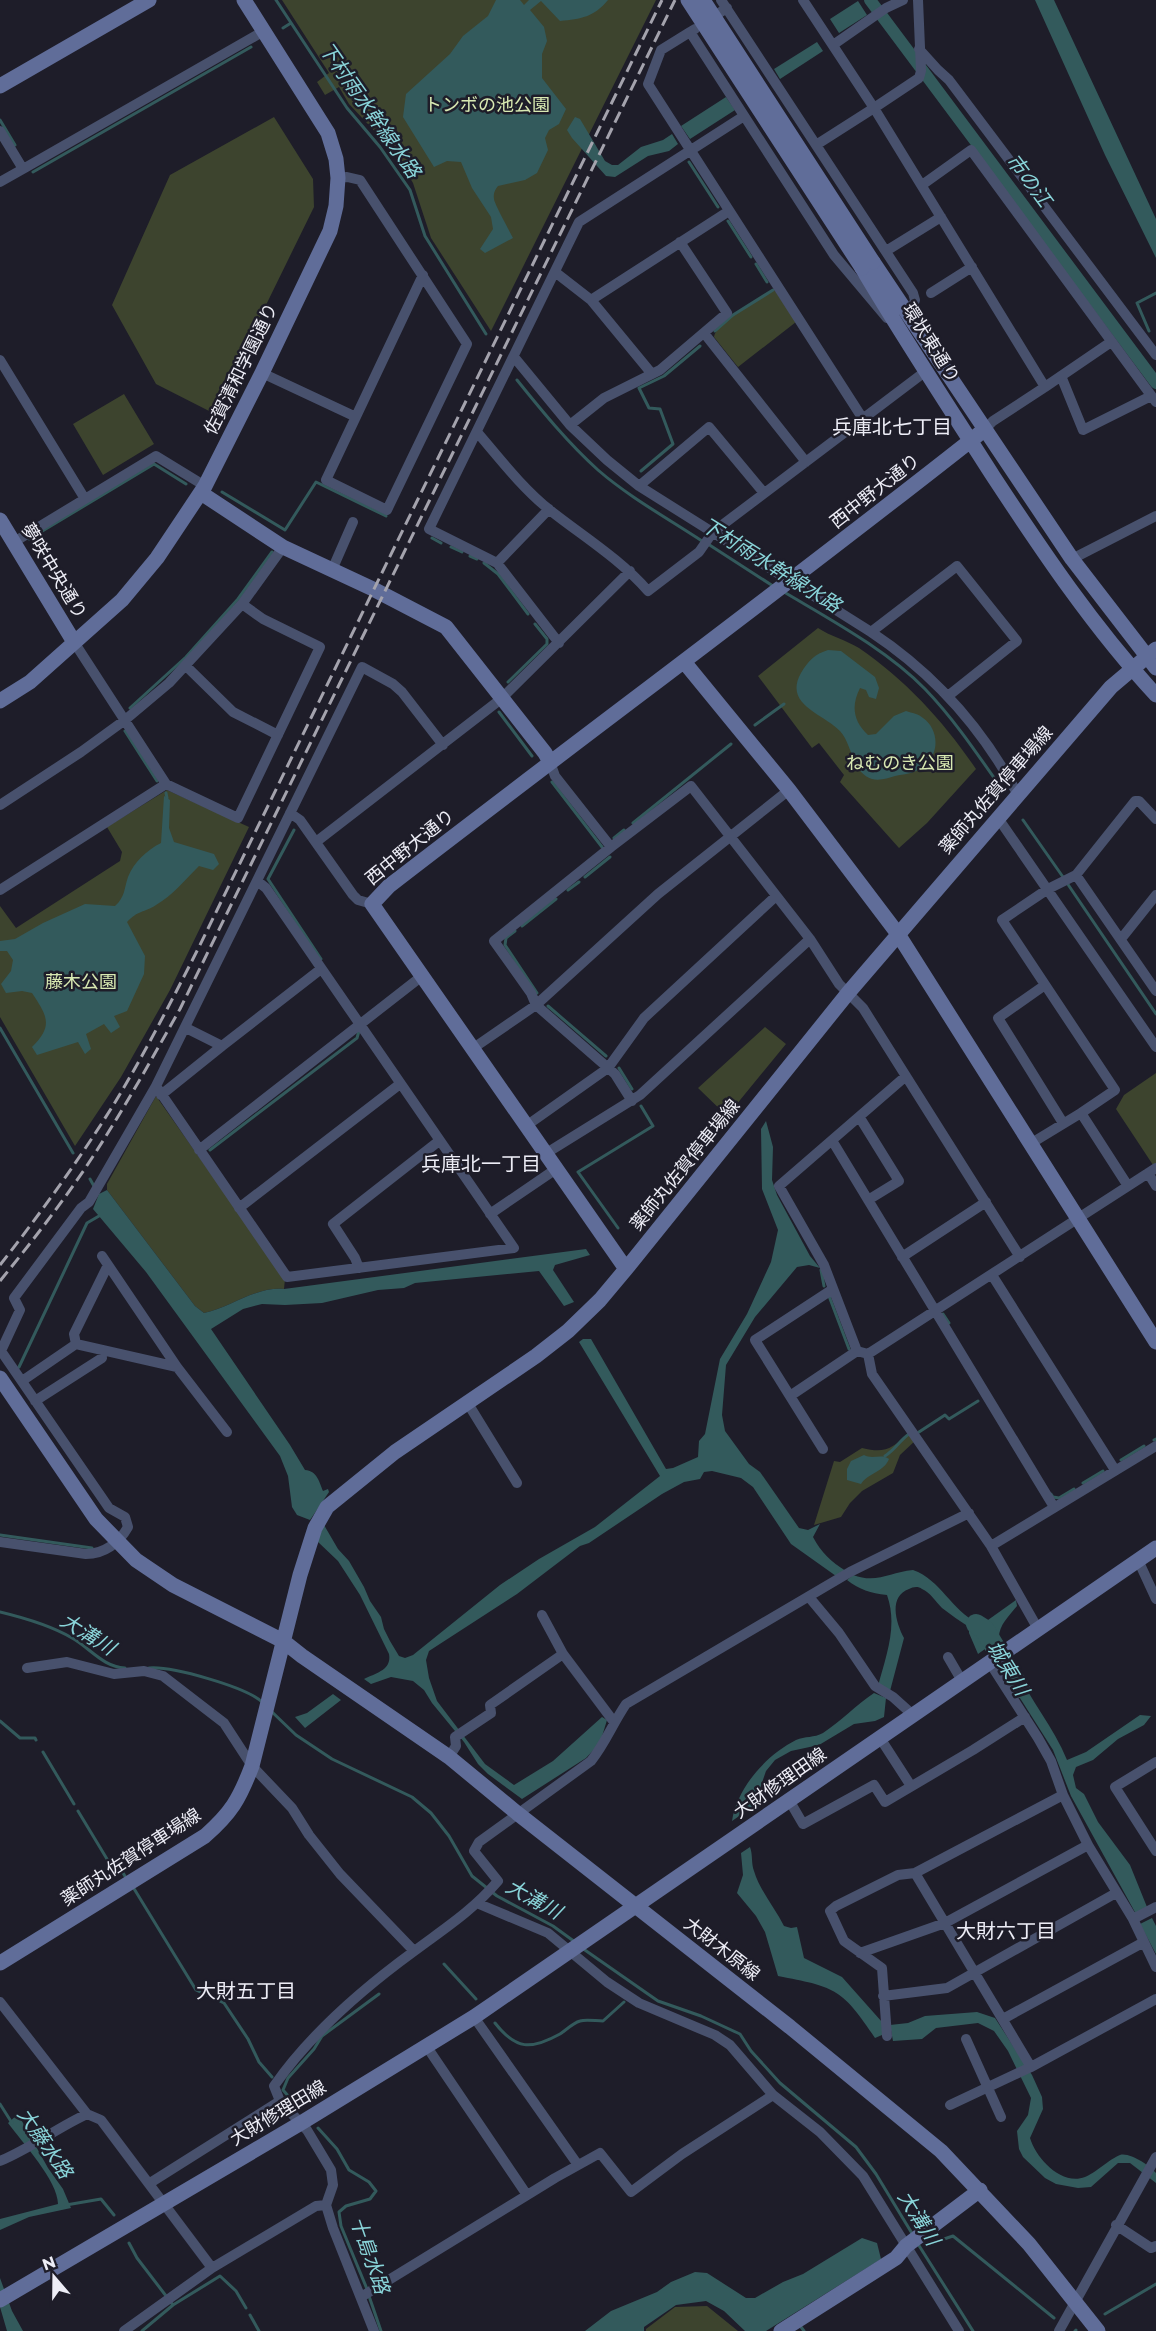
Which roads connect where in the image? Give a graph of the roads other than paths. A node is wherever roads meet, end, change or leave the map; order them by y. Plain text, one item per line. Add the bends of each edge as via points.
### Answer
1 (149, 0) edge
2 (244, 0) edge
3 (688, 0) edge
4 (703, 0) edge
5 (803, 0) edge
6 (903, 0) edge
7 (918, 0) edge
8 (724, 4) edge
9 (264, 31) junction
10 (690, 32) junction
11 (833, 45) junction
12 (919, 49) junction
13 (0, 86) edge
14 (874, 108) junction
15 (744, 116) junction
16 (0, 131) edge
17 (816, 145) junction
18 (691, 150) junction
19 (23, 169) junction
20 (338, 178) junction
21 (0, 182) edge
22 (922, 185) junction
23 (729, 210) junction
24 (941, 217) junction
25 (680, 242) junction
26 (886, 251) junction
27 (867, 265) junction
28 (972, 267) junction
29 (555, 272) junction
30 (423, 275) junction
31 (931, 293) dead end
32 (591, 300) junction
33 (910, 315) junction
34 (896, 326) junction
35 (704, 333) junction
36 (1111, 342) junction
37 (1156, 355) edge
38 (514, 357) junction
39 (0, 360) edge
40 (926, 371) junction
41 (262, 374) junction
42 (652, 374) junction
43 (1061, 376) junction
44 (1045, 387) junction
45 (1154, 399) edge
46 (356, 417) junction
47 (863, 419) junction
48 (570, 425) junction
49 (984, 430) junction
50 (477, 432) junction
51 (970, 441) junction
52 (806, 462) junction
53 (639, 486) junction
54 (203, 489) junction
55 (764, 494) junction
56 (85, 499) junction
57 (549, 509) junction
58 (1156, 516) edge
59 (0, 520) edge
60 (353, 522) dead end
61 (713, 532) junction
62 (14, 542) junction
63 (283, 547) junction
64 (1072, 559) junction
65 (497, 563) junction
66 (332, 570) junction
67 (630, 571) junction
68 (790, 582) junction
69 (242, 604) junction
70 (871, 632) junction
71 (74, 642) junction
72 (559, 643) junction
73 (1153, 658) edge
74 (685, 663) junction
75 (186, 666) junction
76 (1132, 669) junction
77 (1156, 695) edge
78 (948, 696) junction
79 (501, 699) junction
80 (0, 701) edge
81 (125, 720) junction
82 (278, 735) junction
83 (443, 745) junction
84 (550, 762) junction
85 (166, 784) junction
86 (789, 790) junction
87 (1018, 795) junction
88 (0, 805) edge
89 (290, 813) junction
90 (1000, 815) junction
91 (1156, 819) edge
92 (730, 836) junction
93 (316, 842) junction
94 (611, 847) junction
95 (1076, 875) junction
96 (257, 881) junction
97 (1052, 887) junction
98 (0, 890) edge
99 (1156, 895) edge
100 (776, 896) junction
101 (372, 904) junction
102 (898, 934) junction
103 (810, 939) junction
104 (1121, 939) junction
105 (321, 969) junction
106 (422, 976) junction
107 (1045, 985) junction
108 (1156, 991) edge
109 (848, 993) junction
110 (536, 1005) junction
111 (360, 1026) junction
112 (186, 1028) junction
113 (222, 1046) junction
114 (1156, 1047) edge
115 (472, 1049) junction
116 (608, 1068) junction
117 (906, 1076) junction
118 (400, 1084) junction
119 (158, 1090) junction
120 (632, 1101) junction
121 (1081, 1113) junction
122 (860, 1118) junction
123 (1063, 1123) junction
124 (526, 1126) junction
125 (439, 1141) junction
126 (833, 1142) junction
127 (1029, 1144) junction
128 (199, 1150) junction
129 (545, 1154) junction
130 (556, 1170) junction
131 (1152, 1171) edge
132 (1128, 1186) junction
133 (1156, 1186) edge
134 (868, 1200) junction
135 (986, 1202) junction
136 (239, 1208) junction
137 (490, 1214) junction
138 (1078, 1219) junction
139 (902, 1257) junction
140 (1020, 1257) junction
141 (359, 1268) junction
142 (626, 1269) junction
143 (992, 1275) junction
144 (833, 1289) junction
145 (936, 1310) junction
146 (1156, 1342) edge
147 (76, 1344) junction
148 (862, 1352) junction
149 (102, 1358) dead end
150 (177, 1367) junction
151 (0, 1378) edge
152 (22, 1381) junction
153 (790, 1396) junction
154 (35, 1401) junction
155 (467, 1402) junction
156 (226, 1432) dead end
157 (1156, 1446) edge
158 (823, 1449) dead end
159 (1115, 1470) junction
160 (517, 1484) dead end
161 (1054, 1507) junction
162 (969, 1513) junction
163 (117, 1541) junction
164 (0, 1542) edge
165 (991, 1546) junction
166 (1156, 1548) edge
167 (1138, 1560) junction
168 (809, 1597) junction
169 (1156, 1599) edge
170 (542, 1615) dead end
171 (1038, 1629) junction
172 (283, 1641) junction
173 (563, 1654) junction
174 (948, 1657) dead end
175 (990, 1663) junction
176 (27, 1668) dead end
177 (962, 1681) junction
178 (913, 1714) junction
179 (1024, 1717) junction
180 (614, 1722) junction
181 (880, 1737) junction
182 (449, 1757) junction
183 (1156, 1762) edge
184 (252, 1766) junction
185 (911, 1786) junction
186 (1063, 1795) junction
187 (789, 1800) junction
188 (517, 1813) junction
189 (1152, 1836) edge
190 (1088, 1845) junction
191 (1156, 1851) edge
192 (915, 1873) junction
193 (1116, 1893) junction
194 (479, 1904) junction
195 (636, 1907) junction
196 (1154, 1908) edge
197 (1133, 1919) junction
198 (945, 1923) junction
199 (1144, 1942) junction
200 (414, 1951) junction
201 (571, 1951) junction
202 (860, 1953) junction
203 (0, 1963) edge
204 (1156, 1967) edge
205 (974, 1971) junction
206 (884, 1996) junction
207 (1156, 1999) edge
208 (0, 2002) edge
209 (474, 2017) junction
210 (1004, 2019) junction
211 (886, 2036) dead end
212 (966, 2039) dead end
213 (427, 2047) junction
214 (1031, 2067) junction
215 (988, 2088) junction
216 (773, 2095) junction
217 (280, 2101) junction
218 (950, 2105) dead end
219 (87, 2114) junction
220 (1002, 2117) dead end
221 (301, 2123) junction
222 (0, 2161) edge
223 (1153, 2161) edge
224 (578, 2165) junction
225 (150, 2183) junction
226 (980, 2190) junction
227 (527, 2195) junction
228 (164, 2202) junction
229 (326, 2205) junction
230 (1116, 2225) junction
231 (906, 2246) junction
232 (1156, 2246) edge
233 (212, 2268) junction
234 (361, 2297) junction
235 (0, 2300) edge
236 (1075, 2300) junction
237 (124, 2331) edge
238 (374, 2331) edge
239 (781, 2331) edge
240 (959, 2331) edge
241 (1059, 2331) edge
242 (1098, 2331) edge

1 - 13 street
2 - 9 street, 佐賀清和学園通り
3 - 27 street, 環状東通り, bridge
4 - 27 street, 環状東通り, bridge
5 - 11 street
6 - 11 street
7 - 12 street
8 - 10 street
8 - 17 street
9 - 19 street
9 - 20 street, 佐賀清和学園通り via 328,133
10 - 15 street
10 - 18 street via 661,50 648,84
11 - 14 street
12 - 14 street via 919,78
12 - 37 street via 949,80
14 - 17 street
14 - 22 street
15 - 18 street
15 - 34 street via 834,255
16 - 19 street
17 - 26 street
18 - 23 street
18 - 29 street via 579,222
19 - 21 street
20 - 30 street via 360,180
20 - 41 street, 佐賀清和学園通り via 330,231
22 - 24 street
22 - 36 street via 971,150
23 - 25 street
23 - 47 street
24 - 26 street
24 - 28 street
25 - 32 street
25 - 35 street via 727,313
26 - 33 street via 914,293
27 - 33 street, 環状東通り
27 - 34 street, 環状東通り
28 - 31 street
28 - 44 street
29 - 32 street
29 - 38 street
30 - 46 street
30 - 46 street via 467,344 387,510 326,480
32 - 42 street
33 - 49 street, 環状東通り
34 - 40 street, 環状東通り
35 - 42 street
35 - 52 street
36 - 43 street
36 - 45 street
38 - 48 street
38 - 50 street
39 - 56 street
40 - 47 street
40 - 51 street, 環状東通り
41 - 46 street
41 - 54 street, 佐賀清和学園通り
42 - 48 street via 604,398
43 - 44 street
43 - 45 street via 1083,430
44 - 49 street
47 - 52 street
48 - 53 street
49 - 51 street, 西中野大通り
49 - 64 street, 環状東通り
50 - 57 street
50 - 65 street via 429,529
51 - 68 street, 西中野大通り
51 - 76 street, 環状東通り via 1051,564
52 - 55 street
53 - 55 street via 709,427
53 - 61 street
54 - 56 street via 156,456
54 - 63 street
54 - 71 street, 佐賀清和学園通り via 157,558 122,600
55 - 61 street
56 - 62 street
57 - 65 street
57 - 67 street
58 - 64 street
59 - 62 street, 夢咲中央通り
60 - 66 street
61 - 67 street via 699,552 648,591
61 - 68 street
62 - 71 street, 夢咲中央通り
63 - 66 street
63 - 69 street
64 - 73 street, 環状東通り
65 - 72 street
66 - 79 street via 446,627
67 - 72 street
68 - 70 street
68 - 74 street, 西中野大通り
69 - 75 street
69 - 82 street via 320,647
70 - 78 street
70 - 78 street via 957,566 1017,641
71 - 80 street, 佐賀清和学園通り via 30,682
71 - 81 street
72 - 79 street
73 - 76 street, 薬師丸佐賀停車場線
74 - 84 street, 西中野大通り
74 - 86 street
75 - 81 street
75 - 82 street via 233,712
76 - 77 street, 環状東通り
76 - 87 street, 薬師丸佐賀停車場線 via 1111,687
78 - 87 street via 976,729
79 - 83 street
79 - 84 street
81 - 85 street
81 - 88 street
82 - 85 street via 238,818
83 - 89 street via 402,692 362,667
83 - 93 street
84 - 94 street via 555,776
84 - 101 street, 西中野大通り via 389,886
85 - 98 street
86 - 92 street
86 - 102 street
87 - 90 street, 薬師丸佐賀停車場線
89 - 93 street
89 - 96 street
90 - 97 street
90 - 102 street, 薬師丸佐賀停車場線
91 - 95 street via 1135,801
92 - 94 street via 691,786
92 - 100 street
92 - 110 street via 658,894
93 - 101 street via 353,896
94 - 110 street via 494,941
95 - 97 street
95 - 104 street
96 - 105 street via 266,888
96 - 112 street
97 - 107 street via 1002,920
97 - 114 street
99 - 104 street
100 - 103 street
100 - 116 street via 644,1018
101 - 106 street, 西中野大通り
102 - 109 street, 薬師丸佐賀停車場線
102 - 127 street
103 - 109 street
103 - 120 street
104 - 108 street
105 - 111 street
105 - 113 street
106 - 111 street
106 - 115 street, 西中野大通り
107 - 121 street via 1114,1090
107 - 123 street via 998,1018
109 - 117 street via 863,1008
109 - 142 street, 薬師丸佐賀停車場線
110 - 115 street
110 - 116 street
111 - 118 street
111 - 128 street
112 - 113 street
112 - 119 street
113 - 119 street
115 - 124 street, 西中野大通り
116 - 120 street
116 - 124 street
117 - 122 street
117 - 135 street
118 - 125 street
118 - 136 street
119 - 128 street
119 - 152 street via 89,1202 14,1298 20,1310 1,1351
120 - 129 street
121 - 123 street
121 - 132 street
122 - 126 street
122 - 134 street via 899,1181
123 - 127 street
124 - 129 street, 西中野大通り
125 - 137 street
125 - 141 street via 333,1224
126 - 134 street
126 - 144 street via 779,1186 824,1265
127 - 138 street
128 - 136 street
129 - 130 street, 西中野大通り
130 - 137 street
130 - 142 street, 西中野大通り
131 - 132 street
131 - 133 street
132 - 138 street
134 - 139 street
135 - 139 street
135 - 140 street
136 - 141 street via 287,1277
137 - 141 street via 514,1248
138 - 140 street
138 - 146 street
139 - 145 street
140 - 143 street
142 - 155 street, 薬師丸佐賀停車場線 via 568,1331
143 - 145 street
143 - 159 street
144 - 148 street
144 - 153 street via 755,1340
145 - 148 street
145 - 161 street
147 - 150 street
147 - 150 street via 74,1334 105,1260
147 - 152 street
148 - 153 street
148 - 162 street via 872,1374
149 - 154 street
150 - 156 street
151 - 163 street, 大財木原線 via 96,1519
152 - 154 street
153 - 158 street
154 - 163 street via 109,1508 125,1517 128,1527
155 - 160 street
155 - 172 street, 薬師丸佐賀停車場線 via 395,1452 327,1507 309,1543
157 - 159 street
159 - 161 street
161 - 165 street
162 - 165 street
162 - 168 street via 850,1572
163 - 164 street via 98,1554
163 - 172 street, 大財木原線 via 172,1585
165 - 171 street
166 - 167 street
167 - 169 street
167 - 171 street
168 - 178 street via 875,1686
168 - 180 street via 626,1704
170 - 173 street
171 - 175 street, 大財修理田線
172 - 182 street, 大財木原線
172 - 184 street, 薬師丸佐賀停車場線
173 - 180 street
173 - 182 street via 490,1705 491,1713 455,1737 456,1746
174 - 177 street
175 - 177 street, 大財修理田線
175 - 179 street
176 - 184 street via 67,1662 114,1674 144,1671 163,1676 224,1723
177 - 178 street, 大財修理田線
178 - 181 street, 大財修理田線
179 - 185 street
179 - 186 street via 1051,1761
180 - 188 street via 591,1761
181 - 185 street
181 - 187 street, 大財修理田線
182 - 188 street, 大財木原線
183 - 189 street via 1115,1787
184 - 200 street via 292,1808 340,1874
184 - 203 street, 薬師丸佐賀停車場線 via 228,1816 205,1836
185 - 187 street via 885,1802 874,1785 803,1824
186 - 190 street
186 - 192 street
187 - 195 street, 大財修理田線
188 - 194 street via 479,1842 474,1851 498,1881
188 - 195 street, 大財木原線
189 - 191 street
190 - 193 street
190 - 198 street
192 - 198 street
192 - 202 street via 898,1875 830,1911 844,1941
193 - 197 street
193 - 205 street
194 - 200 street
194 - 201 street via 548,1933
195 - 201 street, 大財修理田線
195 - 226 street, 大財木原線 via 790,2027 932,2144
196 - 197 street
197 - 199 street
198 - 202 street
198 - 205 street
199 - 204 street
199 - 210 street
200 - 217 street via 312,2037 274,2086
201 - 209 street, 大財修理田線
201 - 216 street via 639,2003 730,2045
202 - 206 street via 882,1968
205 - 206 street via 947,1988
205 - 210 street
206 - 211 street
207 - 214 street
208 - 219 street
209 - 213 street, 大財修理田線
209 - 224 street
210 - 214 street
212 - 215 street
213 - 221 street, 大財修理田線
213 - 227 street
214 - 215 street
215 - 218 street
215 - 220 street
216 - 224 street via 631,2192 600,2153
216 - 231 street via 846,2156 863,2176
217 - 221 street
217 - 225 street
219 - 222 street
219 - 225 street via 101,2120
221 - 228 street, 大財修理田線
221 - 229 street via 331,2170 333,2185
223 - 230 street
224 - 227 street
225 - 228 street
226 - 231 street
226 - 236 street, 大財木原線
227 - 234 street
228 - 233 street
228 - 235 street, 大財修理田線
229 - 233 street via 316,2206
229 - 234 street
230 - 232 street via 1151,2248
230 - 236 street
231 - 239 street via 896,2258
231 - 240 street
233 - 237 street
234 - 238 street
236 - 241 street
236 - 242 street, 大財木原線

